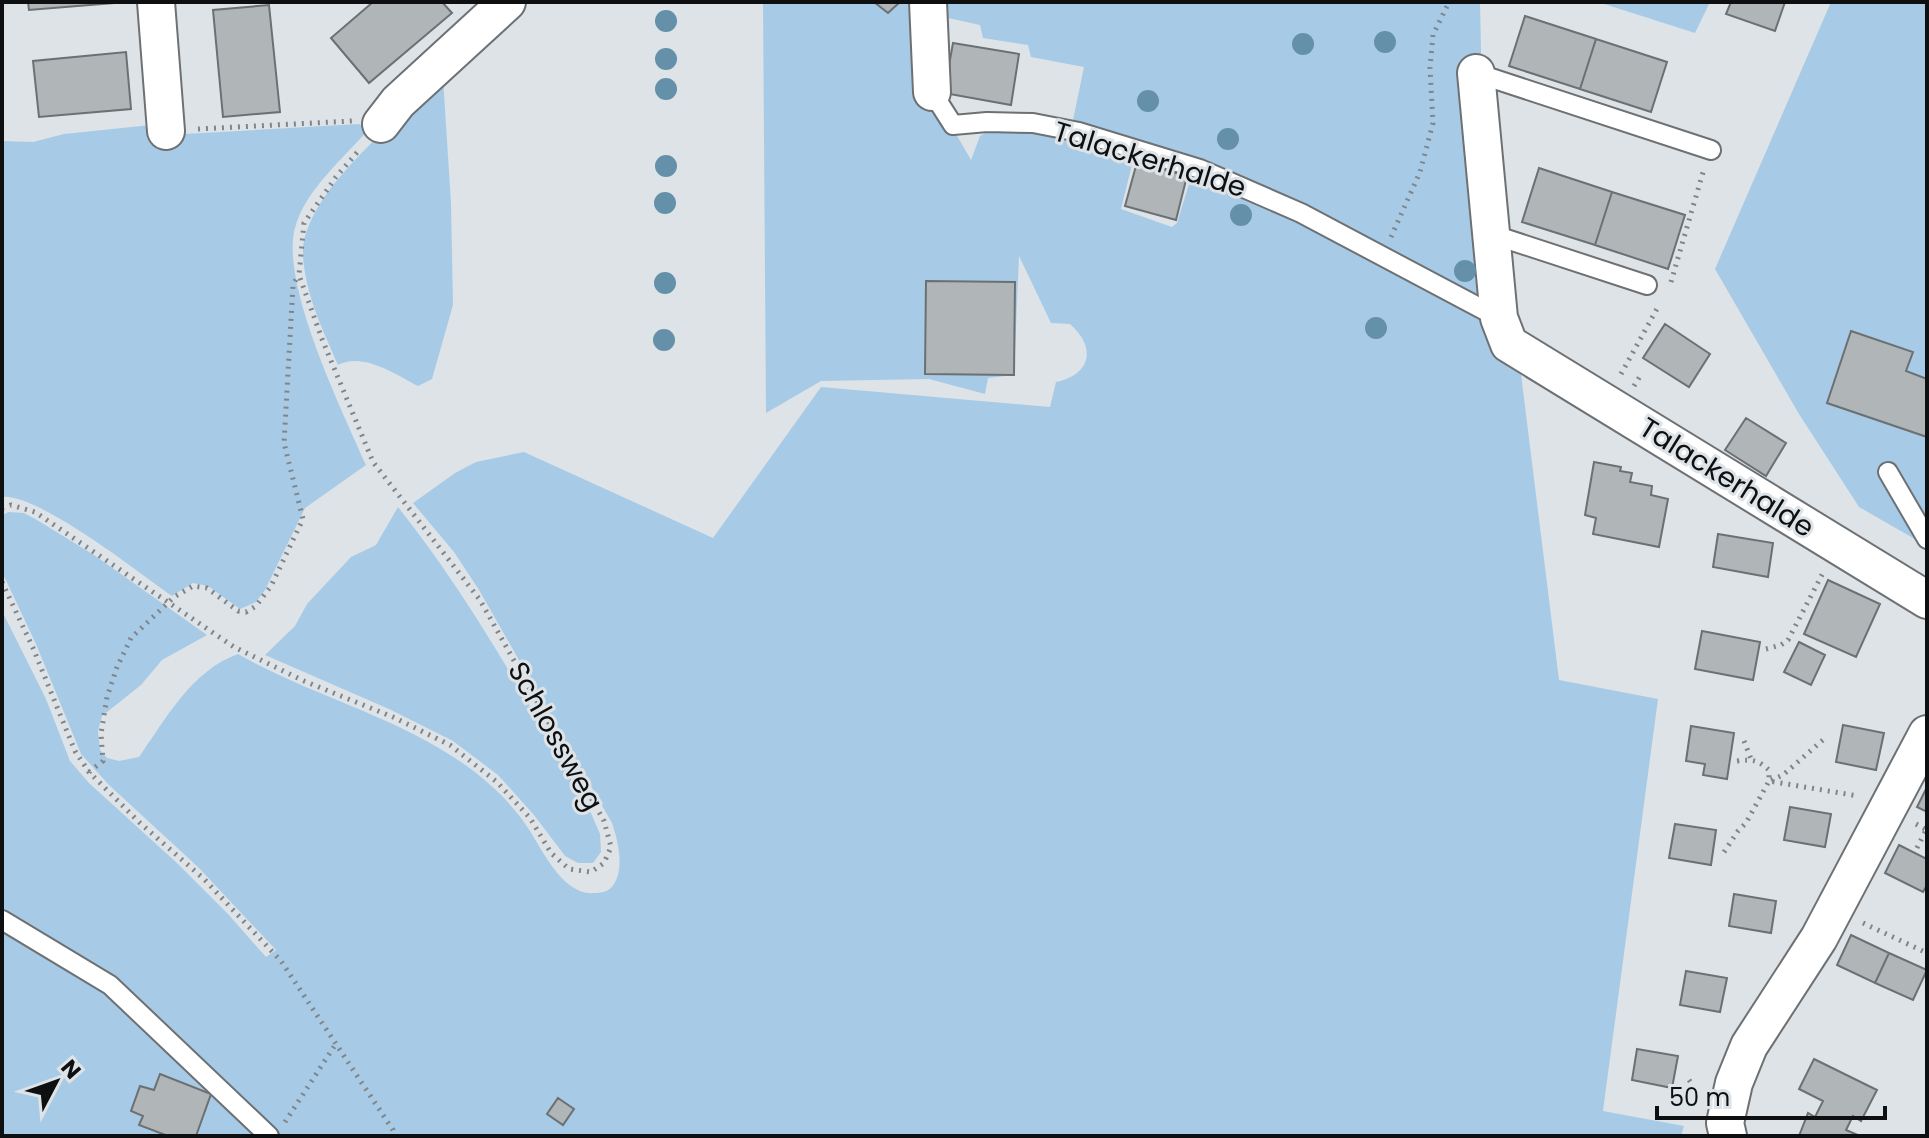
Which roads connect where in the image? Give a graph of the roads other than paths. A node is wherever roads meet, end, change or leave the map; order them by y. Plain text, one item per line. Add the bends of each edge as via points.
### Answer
1 (156, 2) edge
2 (928, 2) edge
3 (493, 7) edge
4 (1476, 73) joint
5 (932, 92) joint
6 (368, 122) road end
7 (176, 130) road end
8 (1711, 150) dead end
9 (1491, 234) junction
10 (1647, 285) dead end
11 (1499, 318) junction
12 (1888, 472) dead end
13 (1927, 539) edge
14 (1927, 600) edge
15 (1927, 734) edge
16 (2, 920) edge
17 (269, 1136) edge
18 (1728, 1136) edge

1 - 7 street
2 - 5 street
3 - 6 street via 398,102
4 - 8 lane, Talackerhalde
4 - 9 street, Talackerhalde
5 - 11 lane, Talackerhalde via 953,125 1033,123 1079,132 1244,186
9 - 10 lane
9 - 11 street, Talackerhalde
11 - 14 street, Talackerhalde via 1509,344
12 - 13 lane
15 - 18 street via 1819,938 1749,1046 1734,1083 1725,1123
16 - 17 lane via 110,985

